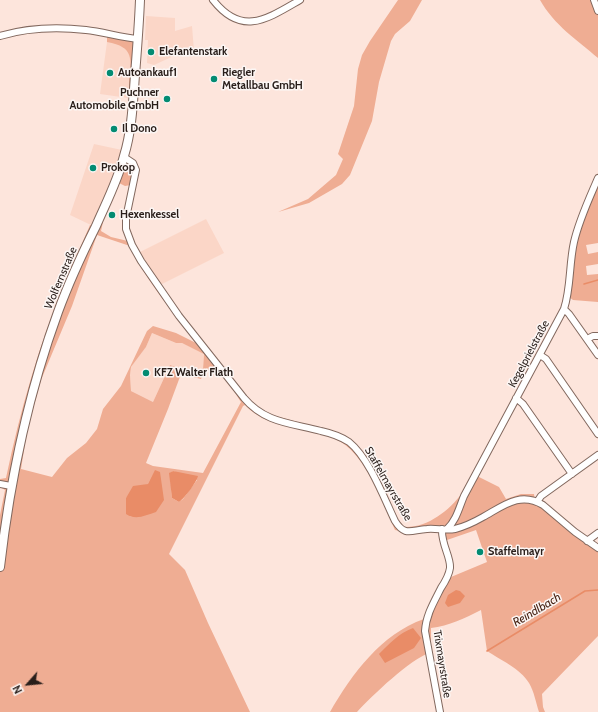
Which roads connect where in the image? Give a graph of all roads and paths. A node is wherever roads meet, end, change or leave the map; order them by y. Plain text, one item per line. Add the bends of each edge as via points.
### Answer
1 (140, 0) edge
2 (213, 0) edge
3 (300, 0) edge
4 (594, 0) edge
5 (598, 11) edge
6 (0, 36) edge
7 (138, 39) junction
8 (124, 156) junction
9 (598, 178) edge
10 (564, 310) junction
11 (598, 336) edge
12 (587, 339) junction
13 (540, 355) junction
14 (598, 355) edge
15 (516, 398) junction
16 (598, 434) edge
17 (598, 456) edge
18 (572, 474) junction
19 (0, 484) edge
20 (11, 486) junction
21 (537, 502) junction
22 (457, 514) junction
23 (467, 523) junction
24 (444, 529) junction
25 (598, 533) edge
26 (587, 541) junction
27 (598, 548) edge
28 (0, 567) edge
29 (440, 712) edge

1 - 7 main road, Wolfernstraße
2 - 3 street via 226,15 240,22 248,22 265,18
4 - 5 street
6 - 7 street via 23,31 55,29 85,30
7 - 8 main road, Wolfernstraße via 132,116
8 - 20 main road, Wolfernstraße via 117,178 58,311 26,416
8 - 24 street, Staffelmayrstraße via 133,163 136,170 126,224 135,252 179,316 254,410 267,417 329,433 345,440 358,452 370,471 401,529 407,532
9 - 10 street, Kegelprielstraße via 574,242
10 - 12 street
10 - 13 street, Kegelprielstraße
11 - 12 street
12 - 14 street
13 - 15 street, Kegelprielstraße
13 - 16 street via 546,359
15 - 18 street via 523,404
15 - 22 street, Kegelprielstraße
17 - 18 street
18 - 21 street via 541,496
19 - 20 street
20 - 28 main road, Wolfernstraße
21 - 23 street, Staffelmayrstraße via 528,499 509,502
21 - 26 street
22 - 23 street via 461,523
22 - 24 street, Kegelprielstraße via 451,525
23 - 24 street, Staffelmayrstraße via 457,528
24 - 29 street, Trixmayrstraße via 442,540 450,569 430,611 425,631
25 - 26 street
26 - 27 street

